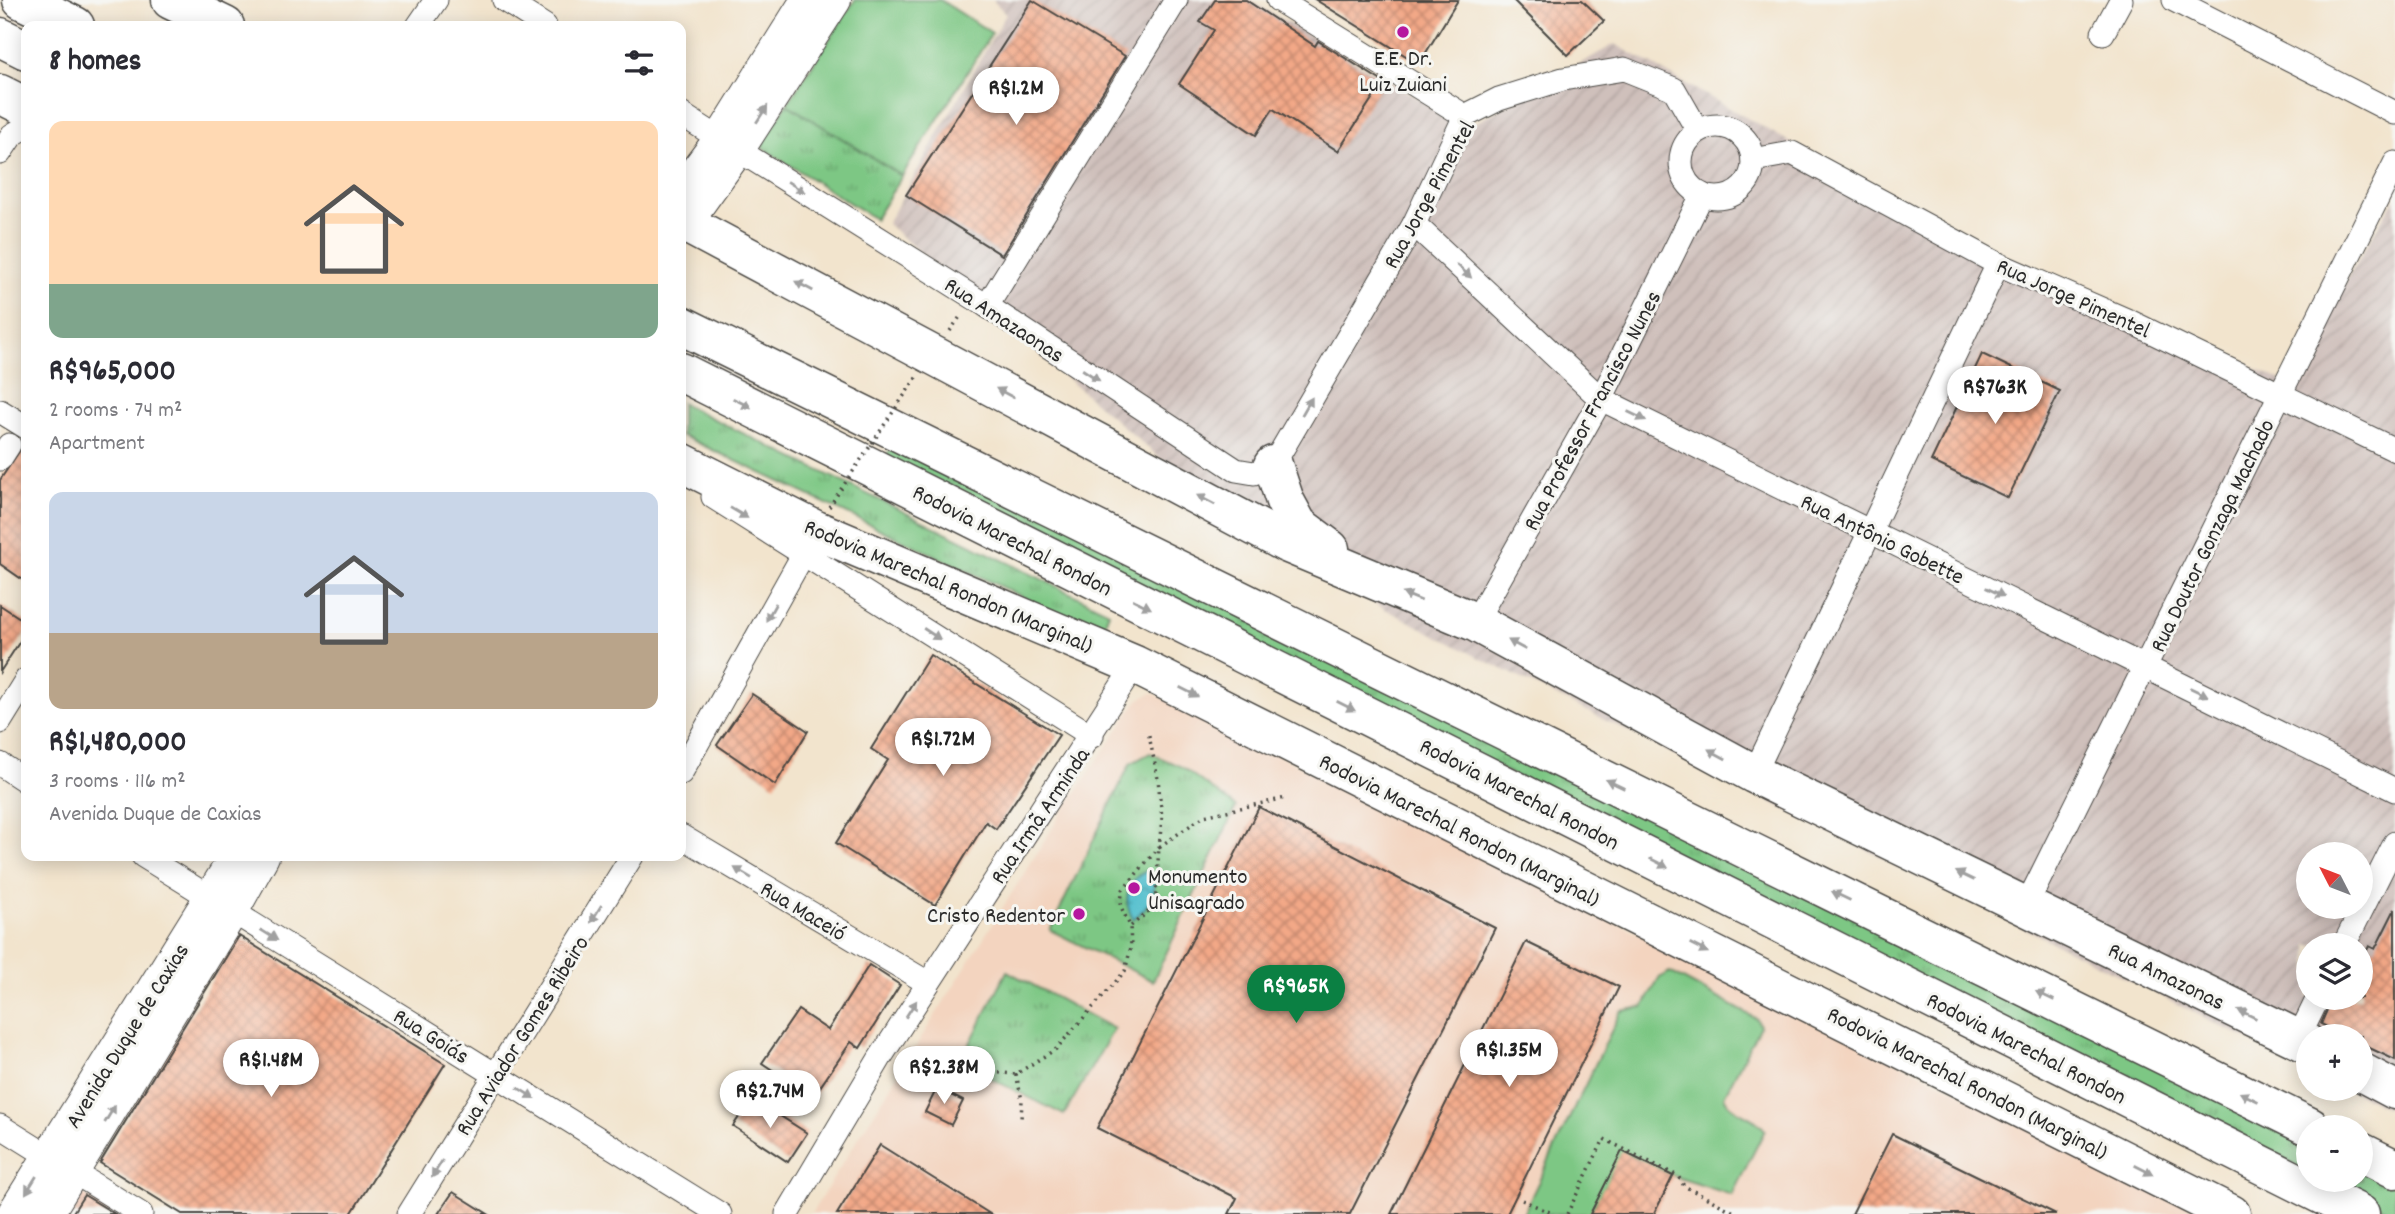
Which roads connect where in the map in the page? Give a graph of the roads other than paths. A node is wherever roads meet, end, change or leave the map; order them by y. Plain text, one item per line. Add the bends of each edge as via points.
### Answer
1 (22, 0) edge
2 (172, 0) edge
3 (436, 0) edge
4 (504, 0) edge
5 (807, 0) edge
6 (835, 0) edge
7 (1177, 0) edge
8 (1278, 0) edge
9 (2121, 0) edge
10 (2174, 0) edge
11 (65, 21) edge
12 (215, 21) edge
13 (421, 21) edge
14 (537, 21) edge
15 (2103, 33) dead end
16 (0, 37) edge
17 (21, 48) edge
18 (0, 94) edge
19 (21, 104) edge
20 (2395, 113) edge
21 (1465, 116) junction
22 (686, 117) edge
23 (21, 130) edge
24 (1698, 131) junction
25 (729, 145) junction
26 (0, 153) edge
27 (1753, 160) junction
28 (2395, 163) edge
29 (1702, 195) junction
30 (686, 210) edge
31 (686, 218) edge
32 (1414, 224) junction
33 (1998, 264) junction
34 (987, 306) junction
35 (686, 326) edge
36 (686, 375) edge
37 (2280, 394) junction
38 (1601, 399) junction
39 (0, 411) edge
40 (21, 425) edge
41 (2395, 450) edge
42 (686, 465) edge
43 (1273, 465) junction
44 (686, 480) edge
45 (1870, 532) junction
46 (804, 553) junction
47 (1368, 579) junction
48 (1475, 622) junction
49 (1135, 665) junction
50 (2147, 666) junction
51 (21, 688) edge
52 (0, 722) edge
53 (1092, 736) junction
54 (0, 764) edge
55 (686, 764) edge
56 (1754, 774) junction
57 (21, 778) edge
58 (2395, 790) edge
59 (686, 839) edge
60 (2395, 843) edge
61 (151, 861) edge
62 (235, 861) edge
63 (259, 861) edge
64 (629, 861) edge
65 (222, 906) junction
66 (2026, 906) junction
67 (2350, 933) edge
68 (928, 983) junction
69 (2296, 1038) edge
70 (496, 1075) junction
71 (2373, 1078) edge
72 (2395, 1090) edge
73 (2296, 1120) edge
74 (0, 1126) edge
75 (2373, 1158) edge
76 (62, 1164) junction
77 (2395, 1169) edge
78 (13, 1214) edge
79 (47, 1214) edge
80 (141, 1214) edge
81 (409, 1214) edge
82 (720, 1214) edge
83 (787, 1214) edge
84 (2231, 1214) edge
85 (2360, 1214) edge

1 - 11 highway
2 - 12 highway
3 - 13 street
4 - 14 street
5 - 25 main road
25 -> 6 main road
7 - 34 street
8 - 21 street
9 - 15 street
10 - 20 street
16 - 17 highway
18 - 19 highway
21 - 24 street, Rua Jorge Pimentel via 1499,99 1563,79 1625,69 1674,89
21 - 32 street, Rua Jorge Pimentel
22 - 25 street, Rua Amazaonas
23 - 26 street
24 - 27 street via 1722,126 1734,130 1744,137
24 - 29 street via 1689,139 1681,163 1689,185
25 - 30 main road
25 -> 34 street, Rua Amazaonas
27 - 29 street via 1740,190 1719,198
27 - 33 street, Rua Jorge Pimentel via 1792,153
28 - 37 street, Rua Doutor Gonzaga Machado
29 - 38 street, Rua Professor Francisco Nunes
47 -> 31 highway via 1286,543
32 -> 38 street, Rua Antônio Gobette
43 -> 32 street, Rua Jorge Pimentel
33 - 37 street, Rua Jorge Pimentel
33 - 45 street
34 -> 43 street, Rua Amazaonas via 1236,470 1254,473
73 -> 35 highway, Rodovia Marechal Rondon
36 -> 85 highway, Rodovia Marechal Rondon
37 - 41 street, Rua Jorge Pimentel
37 - 50 street, Rua Doutor Gonzaga Machado
38 -> 45 street, Rua Antônio Gobette
38 - 48 street, Rua Professor Francisco Nunes
39 - 40 street
42 - 49 highway, Rodovia Marechal Rondon (Marginal) via 816,530
43 - 47 highway via 1298,525
44 -> 46 street
45 -> 50 street, Rua Antônio Gobette
45 - 56 street
46 -> 53 street
46 -> 55 street
48 -> 47 highway
56 -> 48 highway
49 - 53 street, Rua Irmã Arminda
49 -> 84 highway, Rodovia Marechal Rondon (Marginal)
50 -> 58 street, Rua Antônio Gobette
50 - 66 street, Rua Doutor Gonzaga Machado
51 - 52 street
53 - 68 street, Rua Irmã Arminda
54 - 57 street
66 -> 56 highway
68 -> 59 street, Rua Maceió
60 - 67 street
61 - 65 street, Rua Goiás
62 - 65 main road, Avenida Duque de Caxias
63 - 65 main road, Avenida Duque de Caxias
64 -> 70 street, Rua Aviador Gomes Ribeiro
65 -> 70 street, Rua Goiás
65 - 76 main road, Avenida Duque de Caxias
69 -> 66 highway, Rua Amazonas
83 -> 68 street, Rua Irmã Arminda
70 -> 81 street, Rua Aviador Gomes Ribeiro
70 -> 82 street, Rua Goiás
71 - 72 highway
74 - 76 street
75 - 77 highway
76 -> 78 main road, Avenida Duque de Caxias
76 - 79 main road, Avenida Duque de Caxias
76 - 80 street

